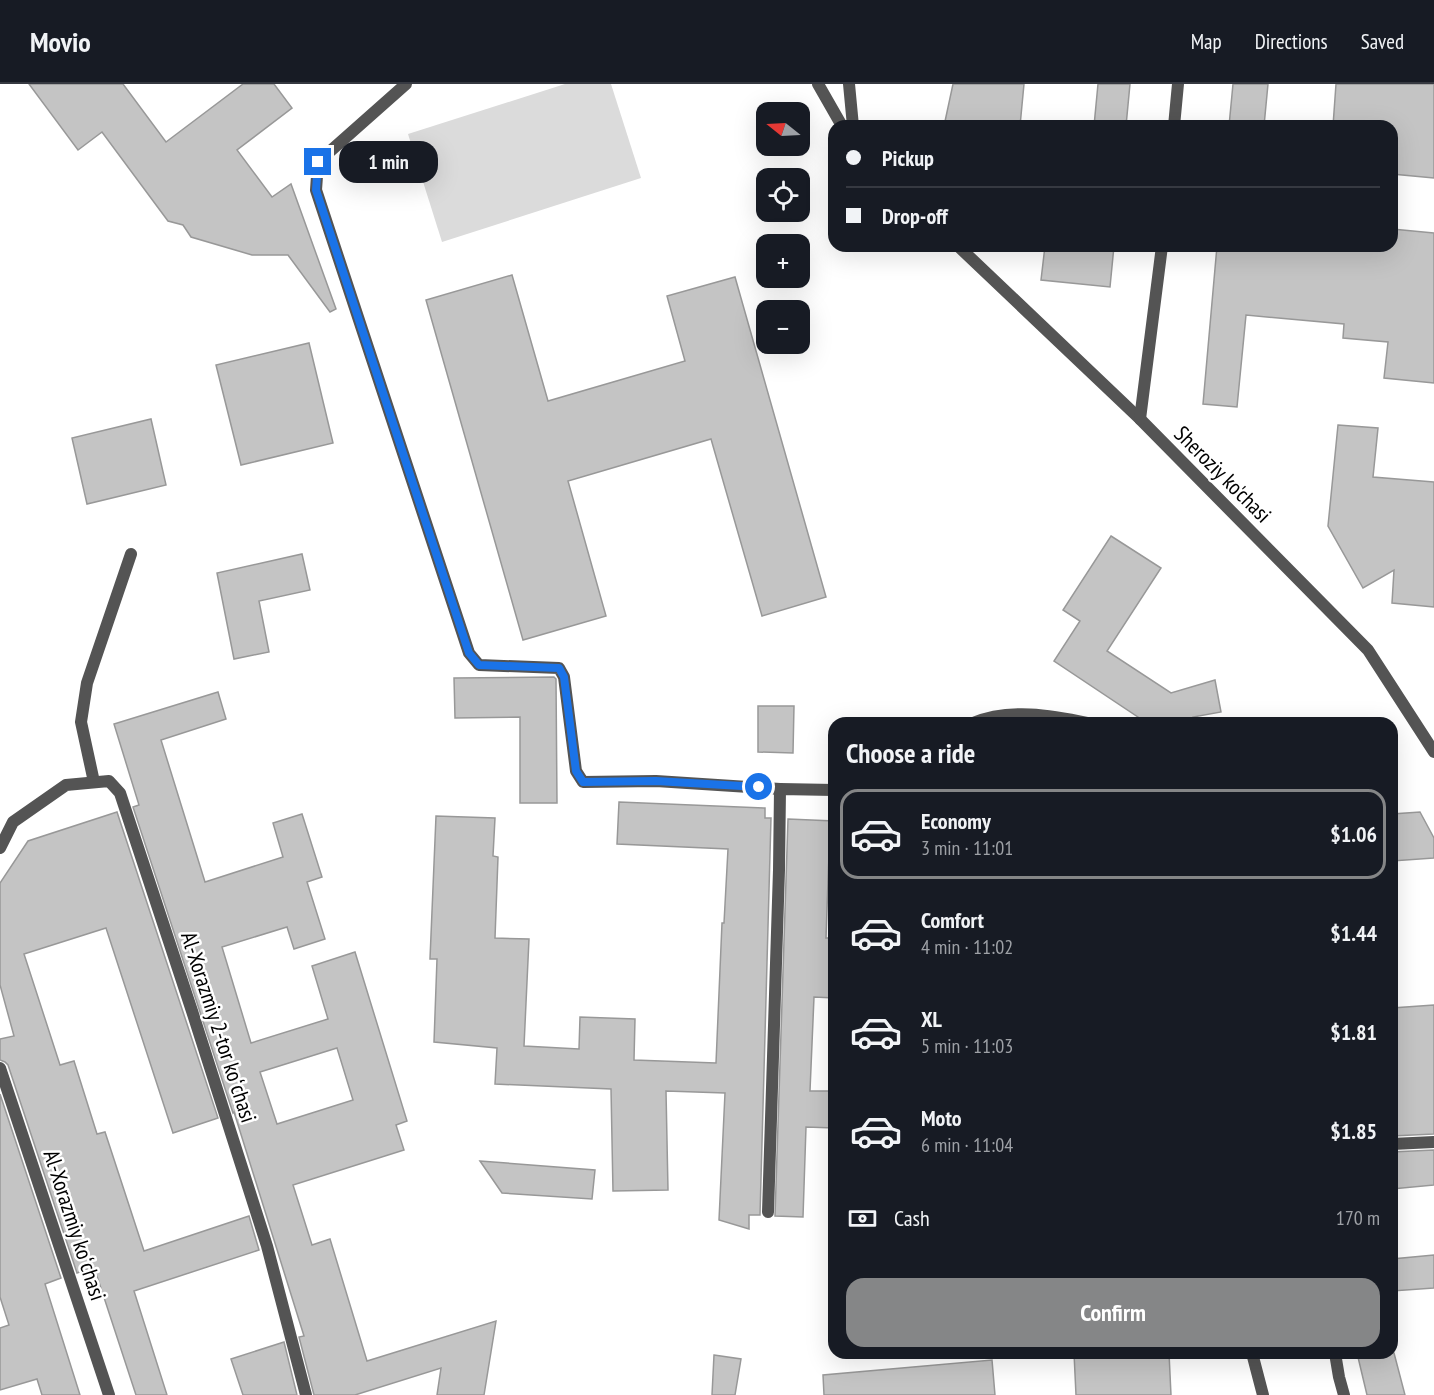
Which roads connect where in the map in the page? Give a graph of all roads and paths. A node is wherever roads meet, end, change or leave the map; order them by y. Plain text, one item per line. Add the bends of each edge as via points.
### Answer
1 (406, 84) edge
2 (818, 84) edge
3 (849, 84) edge
4 (1178, 84) edge
5 (839, 120) edge
6 (852, 120) edge
7 (1175, 120) edge
8 (964, 252) edge
9 (1161, 252) edge
10 (1140, 419) junction
11 (131, 554) dead end
12 (995, 717) edge
13 (1052, 717) edge
14 (1434, 752) edge
15 (94, 782) junction
16 (780, 789) junction
17 (828, 790) edge
18 (0, 848) edge
19 (0, 1068) edge
20 (1434, 1142) edge
21 (1398, 1144) edge
22 (768, 1212) dead end
23 (1254, 1359) edge
24 (1336, 1359) edge
25 (109, 1395) edge
26 (306, 1395) edge
27 (1263, 1395) edge
28 (1344, 1395) edge

1 - 16 street via 318,162 316,190 469,653 479,665 559,668 564,677 576,771 583,782 656,781
2 - 5 street
3 - 6 street
4 - 7 street
8 - 10 street, Sheroziy ko'chasi
9 - 10 street
10 - 14 street, Sheroziy ko'chasi via 1368,650
11 - 15 street via 87,683 81,722
12 - 13 street
15 - 18 street, Al-Xorazmiy 2-tor koʻchasi via 66,785 13,822
15 - 26 street, Al-Xorazmiy 2-tor koʻchasi via 109,781 120,793 263,1235
16 - 17 street
16 - 22 street
19 - 25 street, Al-Xorazmiy koʻchasi
20 - 21 street
23 - 27 street
24 - 28 street

